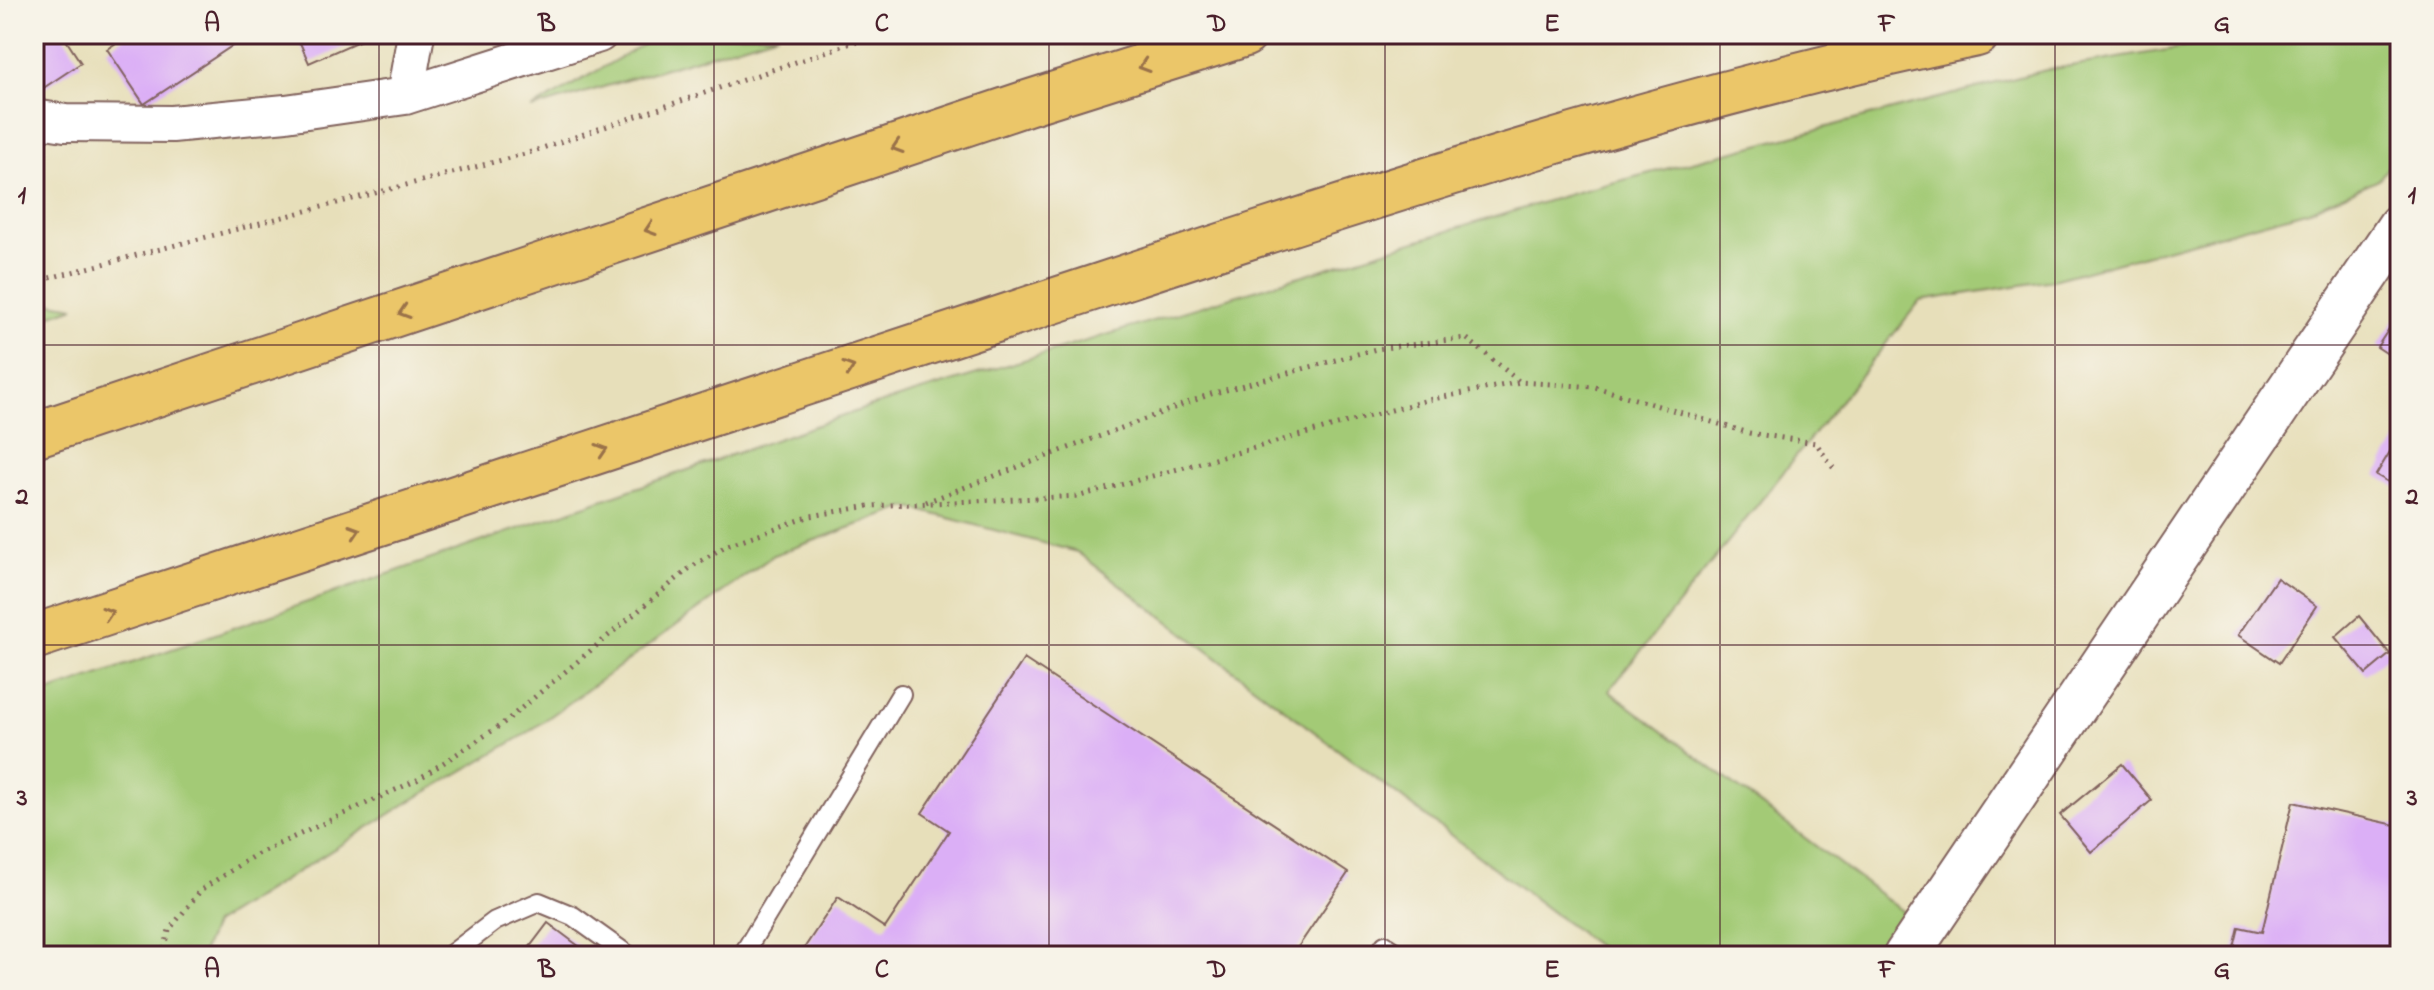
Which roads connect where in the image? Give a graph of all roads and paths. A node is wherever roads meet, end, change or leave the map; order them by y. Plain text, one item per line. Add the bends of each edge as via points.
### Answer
1 (416, 34) edge
2 (599, 34) edge
3 (878, 34) edge
4 (1245, 34) edge
5 (1977, 34) edge
6 (405, 96) junction
7 (34, 118) edge
8 (2400, 226) edge
9 (34, 282) edge
10 (1520, 382) junction
11 (34, 435) edge
12 (1834, 469) dead end
13 (922, 504) junction
14 (34, 637) edge
15 (901, 694) dead end
16 (163, 956) edge
17 (449, 956) edge
18 (629, 956) edge
19 (742, 956) edge
20 (1378, 956) edge
21 (1402, 956) edge
22 (1906, 956) edge

1 - 6 street
2 - 6 street
3 - 9 path via 525,154
4 -> 11 highway
14 -> 5 highway via 1583,131
6 - 7 street via 172,124
8 - 22 street
10 - 12 path via 1595,387 1749,433 1816,443
10 - 13 path via 1428,400 1080,496
10 - 13 path via 1466,338 1376,349 1211,394
13 - 16 path via 811,516 727,545 691,567 501,725 429,772 255,855 202,889 169,930
15 - 19 lane
17 - 18 lane via 495,921 539,902 573,916
20 - 21 lane via 1385,945

